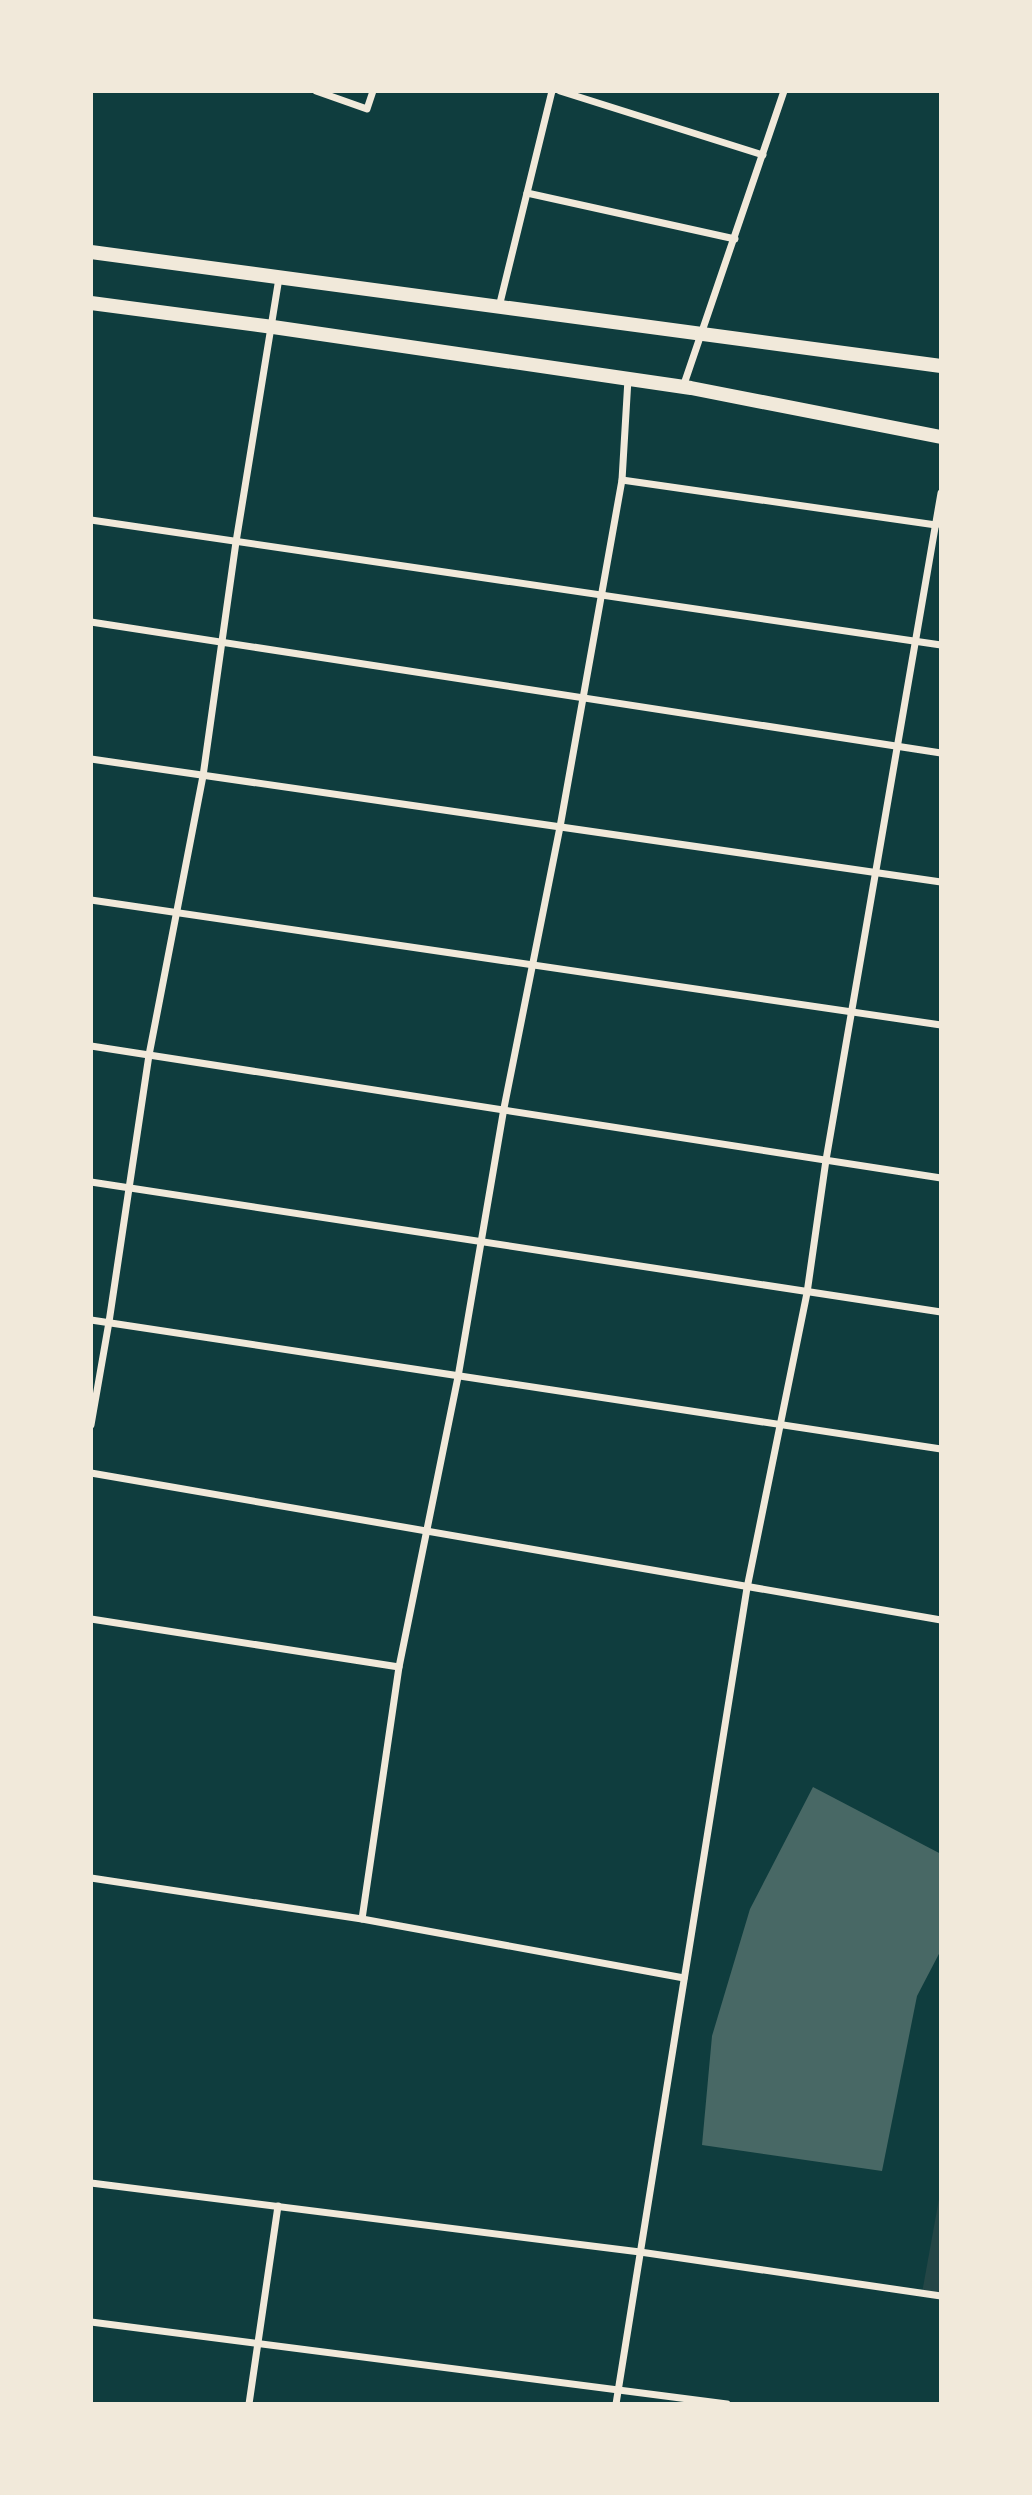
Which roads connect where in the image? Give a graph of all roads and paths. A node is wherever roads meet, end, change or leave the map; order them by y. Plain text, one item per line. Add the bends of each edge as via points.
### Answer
1 (316, 91) edge
2 (373, 91) edge
3 (552, 91) edge
4 (560, 91) edge
5 (784, 91) edge
6 (763, 155) junction
7 (527, 193) junction
8 (734, 239) junction
9 (91, 252) edge
10 (279, 277) junction
11 (91, 303) edge
12 (499, 307) junction
13 (273, 327) junction
14 (701, 334) junction
15 (941, 366) edge
16 (628, 378) junction
17 (683, 387) junction
18 (941, 437) edge
19 (622, 480) junction
20 (941, 493) edge
21 (91, 520) edge
22 (936, 525) junction
23 (236, 542) junction
24 (601, 594) junction
25 (91, 622) edge
26 (223, 642) junction
27 (916, 642) junction
28 (941, 645) edge
29 (583, 697) junction
30 (899, 747) junction
31 (941, 753) edge
32 (91, 759) edge
33 (203, 776) junction
34 (560, 827) junction
35 (877, 873) junction
36 (941, 883) edge
37 (91, 900) edge
38 (178, 914) junction
39 (531, 965) junction
40 (852, 1012) junction
41 (941, 1025) edge
42 (91, 1046) edge
43 (149, 1055) junction
44 (504, 1108) junction
45 (826, 1160) junction
46 (941, 1178) edge
47 (91, 1182) edge
48 (130, 1188) junction
49 (481, 1241) junction
50 (807, 1293) junction
51 (941, 1312) edge
52 (91, 1320) edge
53 (109, 1322) junction
54 (457, 1377) junction
55 (779, 1424) junction
56 (91, 1425) edge
57 (941, 1449) edge
58 (91, 1473) edge
59 (426, 1532) junction
60 (747, 1588) junction
61 (91, 1619) edge
62 (941, 1620) edge
63 (399, 1667) junction
64 (91, 1878) edge
65 (362, 1919) junction
66 (684, 1978) junction
67 (91, 2183) edge
68 (278, 2206) junction
69 (640, 2252) junction
70 (941, 2296) edge
71 (91, 2322) edge
72 (257, 2344) junction
73 (618, 2391) junction
74 (249, 2404) edge
75 (616, 2404) edge
76 (726, 2404) edge

1 - 2 street via 367,109
3 - 7 street
4 - 6 street
5 - 6 street
6 - 8 street
7 - 8 street
7 - 12 street
8 - 14 street
9 - 10 main road
10 - 12 main road
10 - 13 street
11 - 13 main road
12 - 14 main road
13 - 16 main road
13 - 23 street
14 - 15 main road
14 - 17 street
16 - 17 main road
16 - 19 street
17 - 18 main road
19 - 22 street
19 - 24 street
20 - 22 street
21 - 23 street
22 - 27 street
23 - 24 street
23 - 26 street
24 - 27 street
24 - 29 street
25 - 26 street
26 - 29 street
26 - 33 street
27 - 28 street
27 - 30 street
29 - 30 street
29 - 34 street
30 - 31 street
30 - 35 street
32 - 33 street
33 - 34 street
33 - 38 street
34 - 35 street
34 - 39 street
35 - 36 street
35 - 40 street
37 - 38 street
38 - 39 street
38 - 43 street
39 - 40 street
39 - 44 street
40 - 41 street
40 - 45 street
42 - 43 street
43 - 44 street
43 - 48 street
44 - 45 street
44 - 49 street
45 - 46 street
45 - 50 street
47 - 48 street
48 - 49 street
48 - 53 street
49 - 50 street
49 - 54 street
50 - 51 street
50 - 55 street
52 - 53 street
53 - 54 street
53 - 56 street
54 - 55 street
54 - 59 street
55 - 57 street
55 - 60 street
58 - 59 street
59 - 60 street
59 - 63 street
60 - 62 street
60 - 66 street
61 - 63 street
63 - 65 street
64 - 65 street
65 - 66 street
66 - 69 street
67 - 68 street
68 - 69 street
68 - 72 street
69 - 70 street
69 - 73 street
71 - 72 street
72 - 73 street
72 - 74 street
73 - 75 street
73 - 76 street

